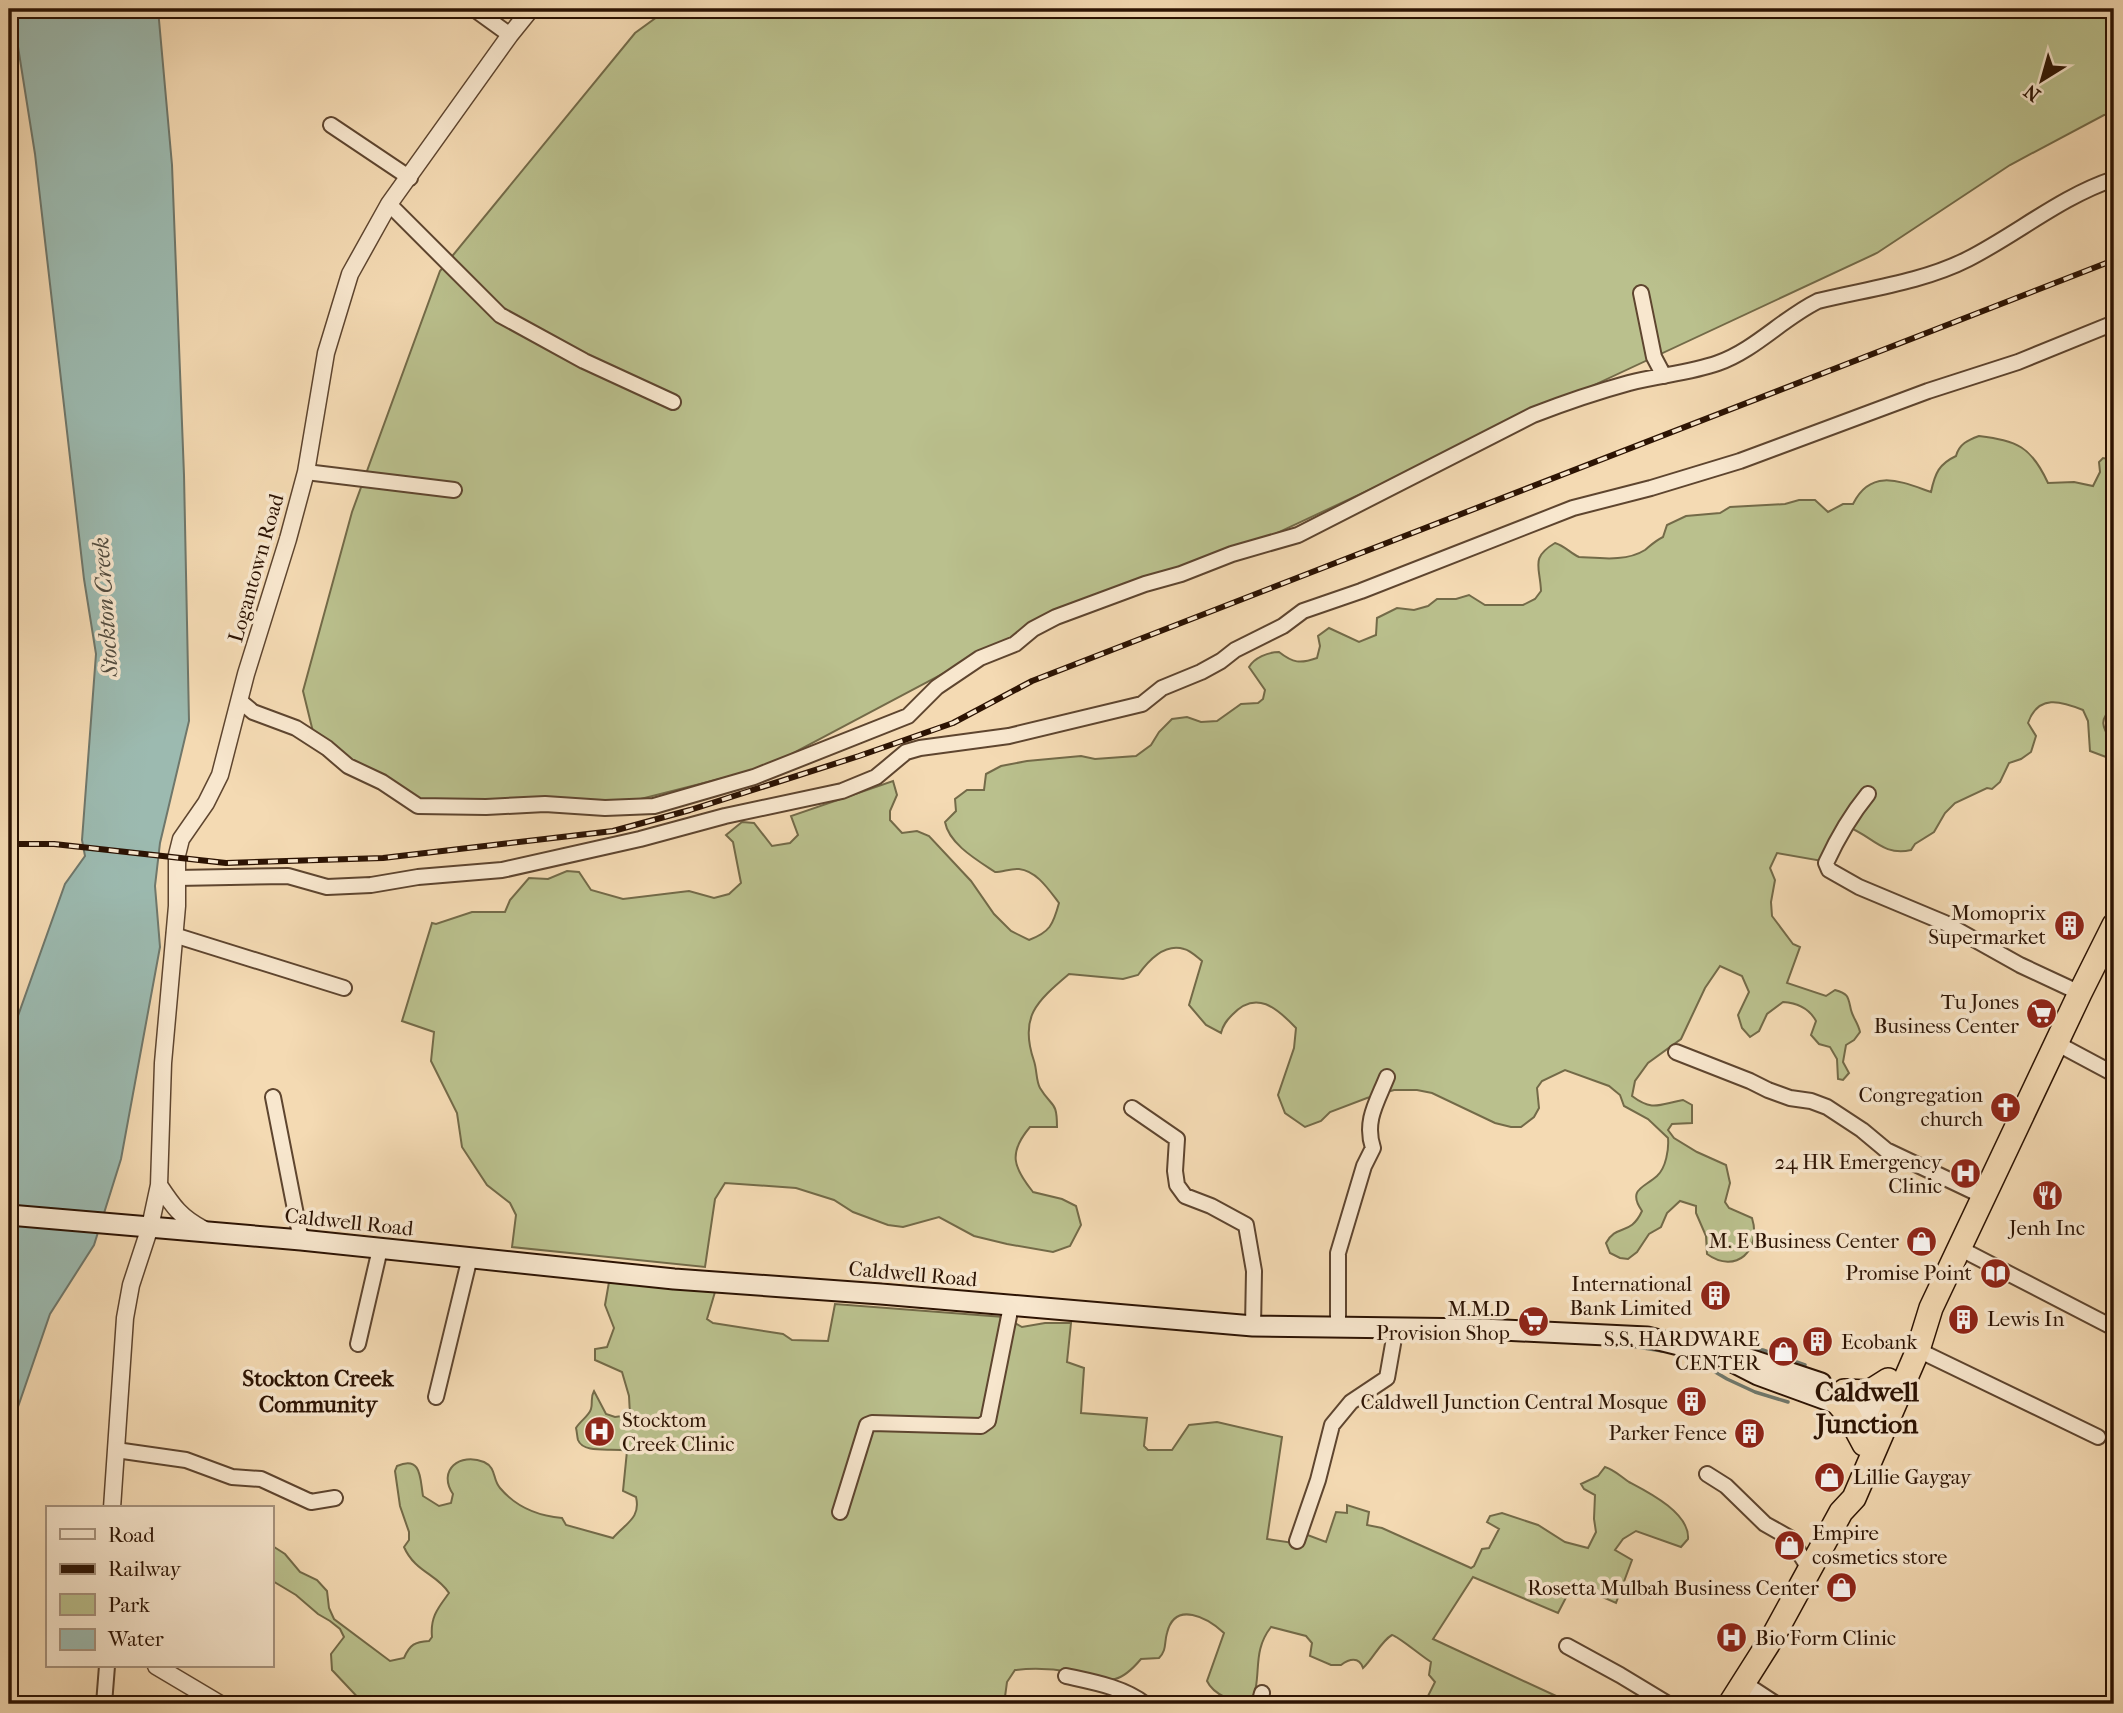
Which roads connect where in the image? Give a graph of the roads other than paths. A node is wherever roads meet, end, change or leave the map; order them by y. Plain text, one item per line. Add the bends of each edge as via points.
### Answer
1 (474, 9) edge
2 (531, 9) edge
3 (510, 35) junction
4 (331, 125) dead end
5 (410, 178) junction
6 (2114, 179) edge
7 (389, 204) junction
8 (1641, 293) dead end
9 (2114, 323) edge
10 (1664, 376) junction
11 (673, 402) dead end
12 (306, 472) junction
13 (454, 490) dead end
14 (240, 701) junction
15 (1868, 794) dead end
16 (177, 878) junction
17 (2114, 925) edge
18 (174, 935) junction
19 (344, 988) dead end
20 (2080, 993) junction
21 (2056, 1043) junction
22 (1676, 1052) dead end
23 (2112, 1068) edge
24 (1387, 1077) dead end
25 (273, 1097) dead end
26 (1132, 1108) dead end
27 (159, 1185) junction
28 (1985, 1196) junction
29 (9, 1215) edge
30 (150, 1227) junction
31 (210, 1233) junction
32 (301, 1240) junction
33 (1959, 1248) junction
34 (380, 1249) junction
35 (470, 1256) junction
36 (1011, 1306) junction
37 (1931, 1308) junction
38 (1253, 1326) junction
39 (1338, 1326) junction
40 (1396, 1327) junction
41 (2114, 1328) edge
42 (358, 1344) dead end
43 (1919, 1350) junction
44 (1888, 1380) junction
45 (1840, 1396) junction
46 (436, 1397) dead end
47 (1883, 1412) junction
48 (2098, 1437) dead end
49 (1864, 1444) junction
50 (116, 1450) junction
51 (1707, 1474) dead end
52 (335, 1498) dead end
53 (112, 1506) edge
54 (840, 1512) dead end
55 (1841, 1513) junction
56 (1297, 1541) dead end
57 (1812, 1567) junction
58 (1567, 1646) dead end
59 (107, 1668) edge
60 (159, 1668) edge
61 (1066, 1676) dead end
62 (1744, 1683) junction
63 (104, 1704) edge
64 (220, 1704) edge
65 (1145, 1704) edge
66 (1668, 1704) edge
67 (1730, 1704) edge
68 (1776, 1704) edge

1 - 3 street
2 - 3 street, Logantown Road
3 - 5 street, Logantown Road
4 - 5 street
5 - 7 street, Logantown Road
6 - 10 street via 2080,193 1966,261 1818,301 1721,362
7 - 11 street via 500,315
7 - 12 street, Logantown Road via 350,274 326,353
8 - 10 street via 1654,357
9 - 16 street via 1996,371 1928,391 1750,457 1573,508 1304,611 1201,672 1162,688 1142,704 1009,736 906,752 876,777 842,791 502,870 327,887 288,876
10 - 14 street via 1533,415 1298,535 1056,617 1015,644 980,658 937,687 908,716 754,777 654,806 418,806 348,766 296,728 253,712
12 - 13 street
12 - 14 street, Logantown Road
14 - 16 street, Logantown Road via 220,775 181,839
15 - 20 street via 1836,839 1826,863 1829,870
16 - 18 street, Logantown Road
17 - 20 highway
18 - 19 street
18 - 27 street, Logantown Road
20 - 21 highway
21 - 23 street
21 - 28 highway
22 - 28 street via 1768,1090 1827,1107 1886,1150
24 - 39 street via 1368,1133 1373,1148 1338,1253
25 - 32 street
26 - 38 street via 1177,1139 1175,1171 1185,1196 1246,1225 1254,1271
27 - 30 street, Logantown Road
27 - 31 street via 187,1221
28 - 33 highway
29 - 30 main road, Caldwell Road
30 - 31 main road, Caldwell Road
30 - 50 street, Logantown Road via 125,1318
31 - 32 main road, Caldwell Road
32 - 34 main road, Caldwell Road
33 - 37 highway
33 - 41 street
34 - 35 main road, Caldwell Road
34 - 42 street
35 - 36 main road, Caldwell Road via 674,1279
35 - 46 street
36 - 38 main road, Caldwell Road
36 - 54 street via 988,1421 981,1426 867,1425
37 - 43 highway
37 - 44 highway via 1916,1326
38 - 39 main road, Caldwell Road
39 - 40 main road, Caldwell Road
40 - 45 main road, Caldwell Road via 1647,1337 1719,1355 1758,1375
40 - 56 street via 1387,1378 1351,1402 1332,1425
43 - 47 highway
43 - 48 street
44 - 45 highway via 1869,1392
44 - 47 highway
45 - 47 main road, Caldwell Road
45 - 49 highway
47 - 49 highway
47 - 55 highway via 1854,1498
49 - 55 highway via 1846,1480
50 - 52 street via 186,1460 232,1477 261,1479 311,1502
50 - 53 street, Logantown Road
51 - 57 street via 1765,1524 1790,1538
55 - 57 highway
57 - 62 highway
58 - 66 street
59 - 63 street
60 - 64 street
61 - 65 street via 1135,1696
62 - 67 highway
62 - 68 street

